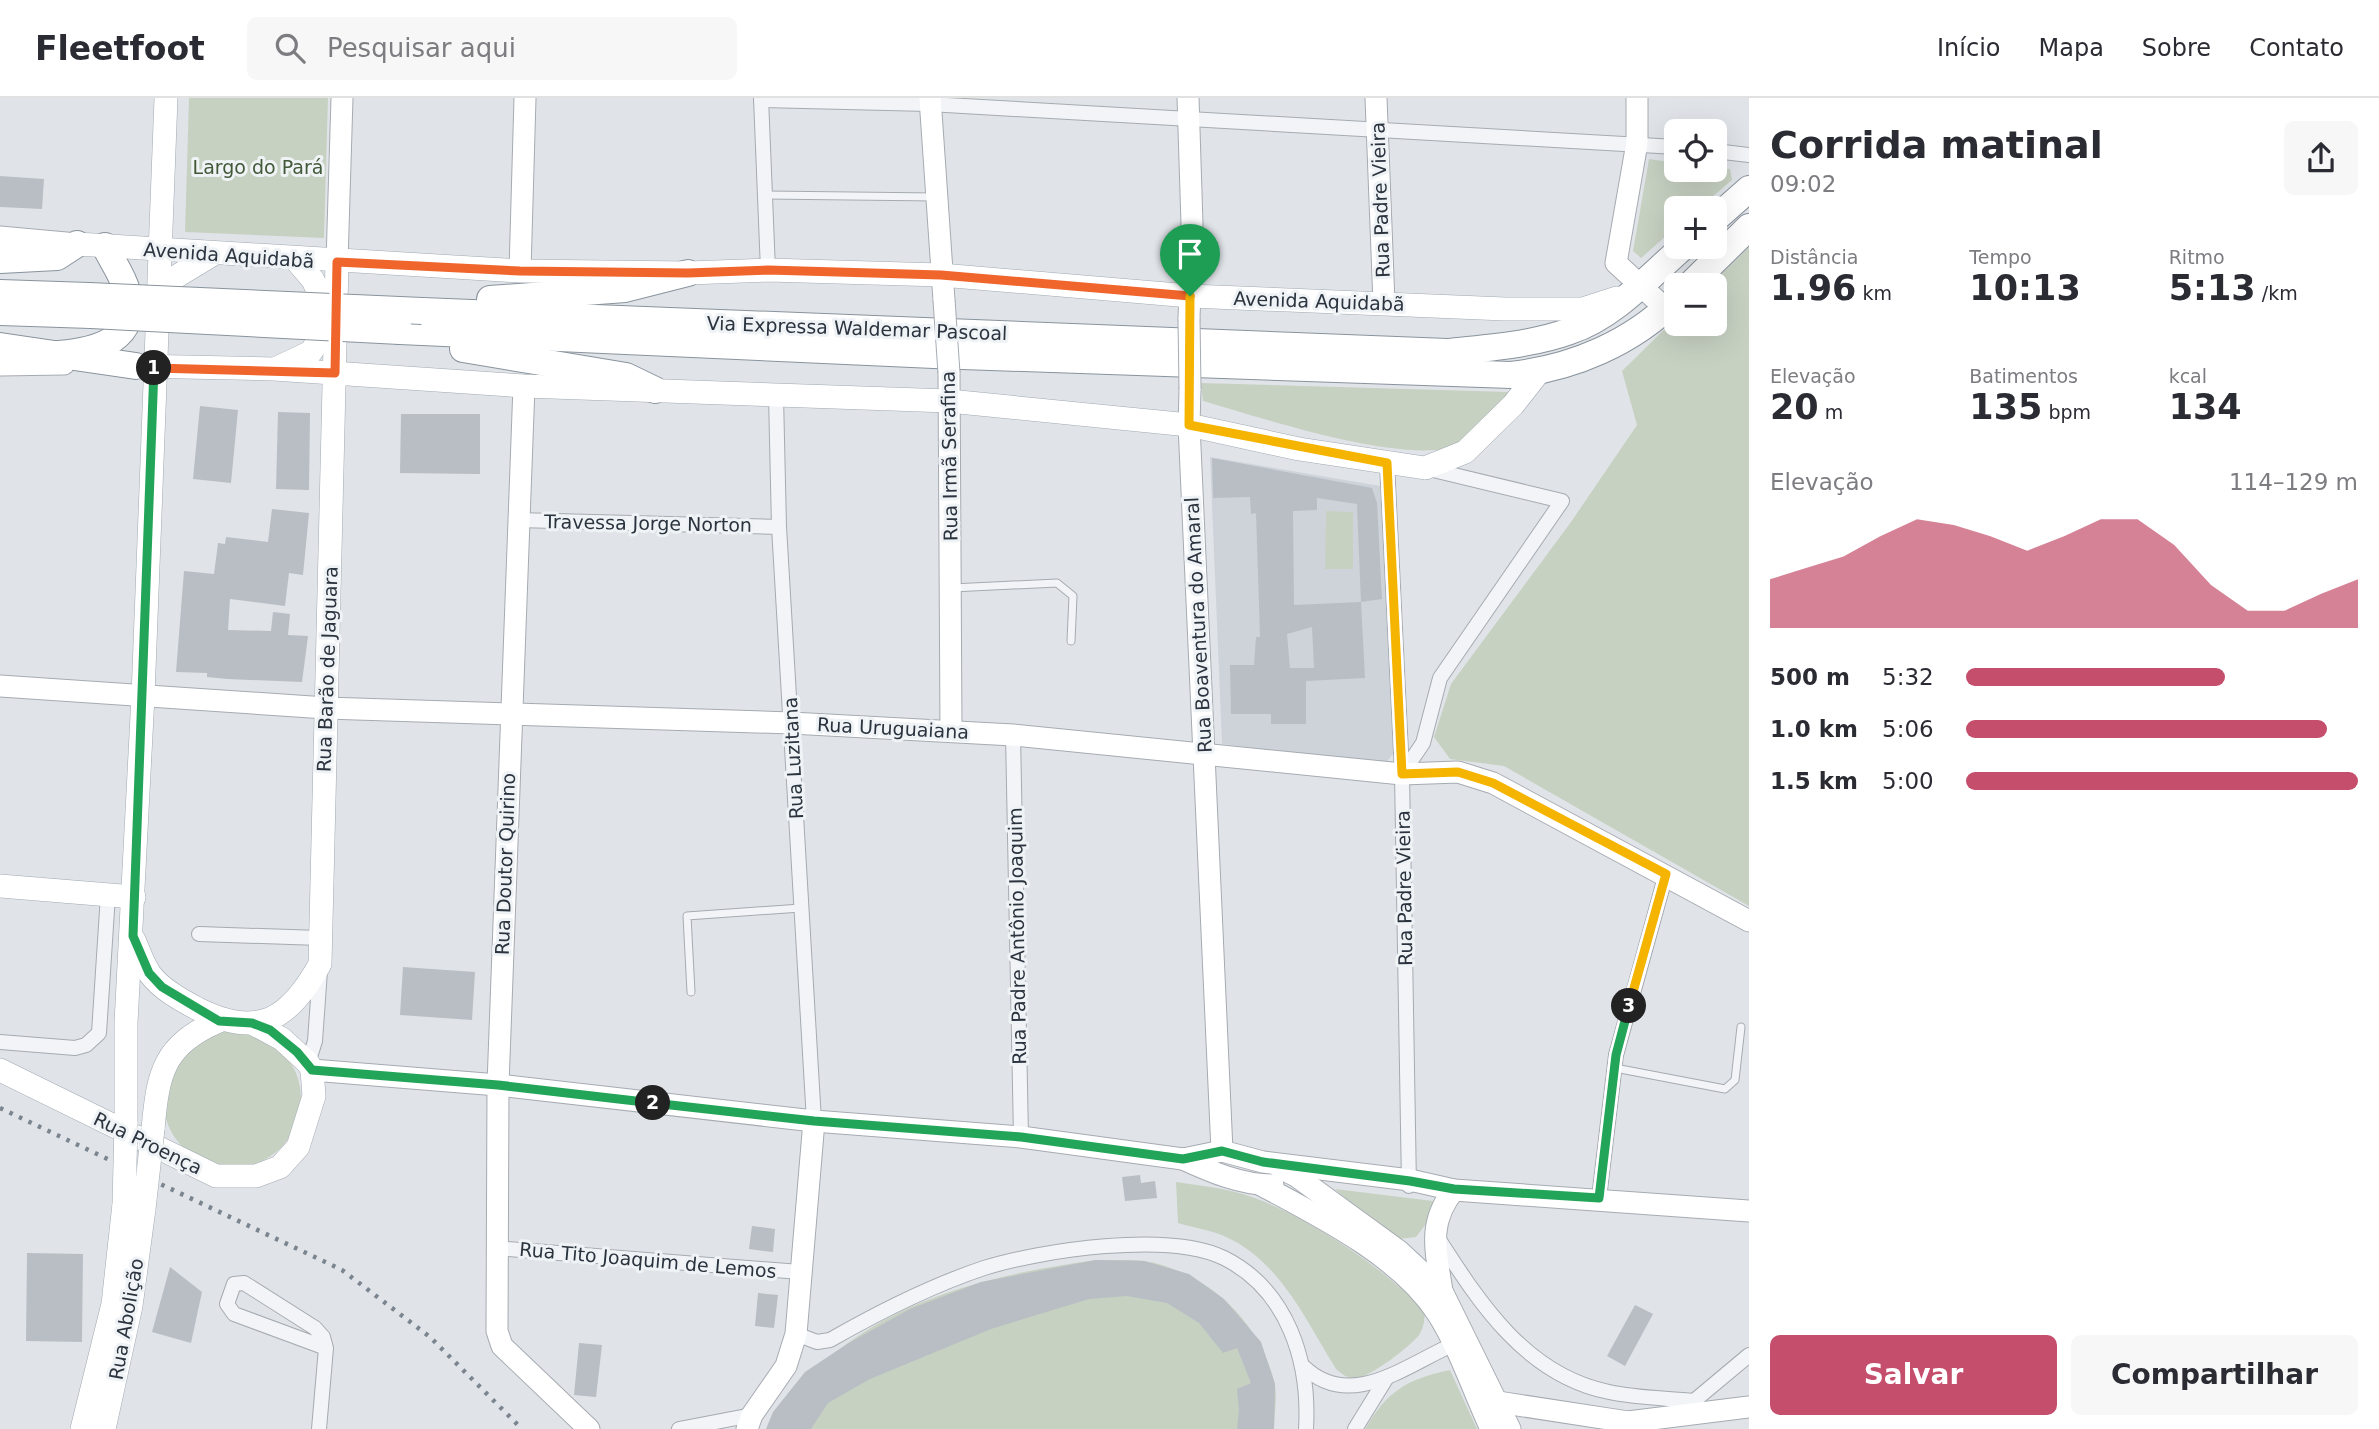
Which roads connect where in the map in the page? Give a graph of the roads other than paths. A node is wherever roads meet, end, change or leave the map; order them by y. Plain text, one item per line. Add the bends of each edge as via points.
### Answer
1 (166, 98) edge
2 (342, 98) edge
3 (525, 98) edge
4 (1376, 98) edge
5 (1637, 98) edge
6 (761, 99) edge
7 (929, 101) edge
8 (1188, 108) edge
9 (1377, 128) junction
10 (1637, 143) junction
11 (1664, 146) edge
12 (1727, 152) edge
13 (1749, 155) edge
14 (1749, 189) edge
15 (765, 195) junction
16 (936, 197) junction
17 (1727, 208) edge
18 (1749, 227) edge
19 (0, 237) edge
20 (76, 244) junction
21 (105, 246) junction
22 (161, 251) junction
23 (212, 255) junction
24 (295, 259) junction
25 (1669, 259) edge
26 (0, 260) edge
27 (337, 262) junction
28 (768, 270) junction
29 (520, 271) junction
30 (688, 273) junction
31 (1702, 273) edge
32 (941, 275) junction
33 (159, 287) junction
34 (1634, 289) junction
35 (0, 293) edge
36 (1664, 301) edge
37 (1384, 303) junction
38 (90, 306) junction
39 (1190, 307) junction
40 (1664, 310) edge
41 (0, 312) edge
42 (420, 322) junction
43 (0, 346) edge
44 (59, 354) junction
45 (0, 365) edge
46 (145, 366) junction
47 (274, 369) junction
48 (1539, 372) junction
49 (335, 373) junction
50 (524, 386) junction
51 (655, 390) junction
52 (776, 396) junction
53 (949, 401) junction
54 (1189, 425) junction
55 (1387, 463) junction
56 (1425, 468) junction
57 (517, 520) junction
58 (779, 527) junction
59 (950, 588) junction
60 (1071, 641) dead end
61 (0, 686) edge
62 (143, 696) junction
63 (326, 708) junction
64 (510, 715) junction
65 (791, 723) junction
66 (951, 732) junction
67 (1013, 735) junction
68 (1205, 757) junction
69 (1402, 774) junction
70 (1666, 874) junction
71 (0, 886) edge
72 (108, 895) junction
73 (134, 897) junction
74 (802, 908) junction
75 (1749, 921) edge
76 (200, 934) dead end
77 (133, 936) junction
78 (320, 938) junction
79 (320, 964) junction
80 (691, 992) dead end
81 (219, 1021) junction
82 (252, 1023) junction
83 (1741, 1027) dead end
84 (0, 1042) edge
85 (310, 1067) junction
86 (1614, 1068) junction
87 (0, 1069) edge
88 (498, 1085) junction
89 (814, 1121) junction
90 (1021, 1137) junction
91 (1222, 1151) junction
92 (1183, 1159) junction
93 (1263, 1162) junction
94 (1308, 1184) junction
95 (1414, 1184) junction
96 (1261, 1185) junction
97 (1454, 1189) junction
98 (1599, 1198) junction
99 (134, 1206) junction
100 (1749, 1211) edge
101 (1436, 1234) junction
102 (495, 1248) junction
103 (1397, 1249) junction
104 (800, 1272) junction
105 (1442, 1291) junction
106 (796, 1334) junction
107 (1452, 1345) junction
108 (326, 1348) junction
109 (1476, 1355) junction
110 (1749, 1355) edge
111 (1304, 1367) junction
112 (1388, 1377) junction
113 (1498, 1402) junction
114 (1694, 1407) junction
115 (1749, 1407) edge
116 (750, 1422) edge
117 (82, 1429) edge
118 (104, 1429) edge
119 (319, 1429) edge
120 (589, 1429) edge
121 (679, 1429) edge
122 (1307, 1429) edge
123 (1355, 1429) edge
124 (1491, 1429) edge
125 (1510, 1429) edge

1 - 22 main road
2 - 27 main road
3 - 29 main road
4 - 9 main road, Rua Padre Vieira
5 - 10 main road
6 - 7 street
6 - 15 street
7 - 8 street
7 - 16 main road, Rua Irmã Serafina
8 - 9 street
8 - 39 main road, Rua Boaventura do Amaral
9 - 10 street
9 - 37 main road, Rua Padre Vieira
10 - 11 street
10 - 34 main road via 1616,263
12 - 13 street
14 - 17 highway
15 - 16 lane
15 - 28 street
16 - 32 main road, Rua Irmã Serafina
18 - 31 highway
19 - 20 main road, Avenida Aquidabã
20 - 21 main road, Avenida Aquidabã
20 - 26 highway via 57,257
21 - 22 main road, Avenida Aquidabã
21 - 44 highway via 127,289 127,320 119,334 96,350
22 - 23 main road, Avenida Aquidabã
22 - 33 main road
23 - 24 main road, Avenida Aquidabã
23 - 33 main road
24 - 27 main road, Avenida Aquidabã
24 - 47 main road via 322,300 318,341 310,352
25 - 34 highway, Via Expressa Waldemar Pascoal
27 - 29 main road, Avenida Aquidabã
27 - 49 main road, Rua Barão de Jaguara
28 - 30 main road, Avenida Aquidabã
28 - 32 main road, Avenida Aquidabã
29 - 30 main road, Avenida Aquidabã
30 - 42 highway via 625,289 474,300
32 - 39 main road, Avenida Aquidabã
32 - 53 main road, Rua Irmã Serafina, bridge
33 - 46 main road
34 - 36 main road
34 - 37 main road, Avenida Aquidabã via 1594,307 1570,311
34 - 42 highway, Via Expressa Waldemar Pascoal via 1572,331 1522,343 1447,352
35 - 38 highway, Via Expressa Waldemar Pascoal
37 - 39 main road, Avenida Aquidabã
38 - 41 highway, Via Expressa Waldemar Pascoal
38 - 42 highway, Via Expressa Waldemar Pascoal, bridge
39 - 54 main road, Rua Boaventura do Amaral, bridge
40 - 48 highway, Via Expressa Waldemar Pascoal via 1627,337 1583,359
42 - 48 highway, Via Expressa Waldemar Pascoal via 1439,375
42 - 51 highway via 435,344 626,376
43 - 44 highway
44 - 46 highway
45 - 46 main road
46 - 47 main road
46 - 62 main road
47 - 49 main road
48 - 56 main road via 1465,452
49 - 50 main road
49 - 63 main road, Rua Barão de Jaguara
50 - 51 main road
50 - 57 main road, Rua Doutor Quirino
51 - 52 main road
52 - 53 main road
52 - 58 street, Rua Luzitana
53 - 54 main road
53 - 59 main road, Rua Irmã Serafina
54 - 55 main road
54 - 68 main road, Rua Boaventura do Amaral
55 - 56 main road
55 - 69 street, Rua Padre Vieira
56 - 69 street via 1562,501 1440,678 1423,743
57 - 58 street, Travessa Jorge Norton
57 - 64 main road, Rua Doutor Quirino
58 - 65 street, Rua Luzitana
59 - 60 lane via 1057,583 1073,596
59 - 66 main road, Rua Irmã Serafina
61 - 62 main road, Rua Uruguaiana
62 - 63 main road, Rua Uruguaiana
62 - 73 main road
63 - 64 main road, Rua Uruguaiana
63 - 78 main road, Rua Barão de Jaguara
64 - 65 main road, Rua Uruguaiana
64 - 88 main road, Rua Doutor Quirino
65 - 66 main road, Rua Uruguaiana
65 - 74 street, Rua Luzitana
66 - 67 main road, Rua Uruguaiana
67 - 68 main road, Rua Uruguaiana
67 - 90 street, Rua Padre Antônio Joaquim
68 - 69 main road, Rua Uruguaiana
68 - 91 main road, Rua Boaventura do Amaral
69 - 70 main road, Rua Uruguaiana via 1458,772 1493,783
69 - 95 street, Rua Padre Vieira
70 - 75 main road, Rua Uruguaiana
70 - 86 street
71 - 72 main road
72 - 73 main road
72 - 84 street via 99,1033 94,1040 75,1048
73 - 77 main road
74 - 80 lane via 687,916
74 - 89 street, Rua Luzitana
76 - 78 street
77 - 81 main road via 149,973 162,987
77 - 99 main road, bridge via 126,1124
78 - 79 main road, Rua Barão de Jaguara
79 - 82 main road via 292,1005 268,1020
79 - 85 street
81 - 82 main road
81 - 99 main road, bridge via 190,1035 168,1057 161,1072
82 - 85 main road via 282,1039
83 - 86 lane via 1735,1080 1725,1089
85 - 87 main road, Rua Proença via 314,1096 298,1147 280,1167 237,1178 216,1176
85 - 88 main road
86 - 98 street
88 - 89 main road
88 - 102 main road, Rua Doutor Quirino
89 - 90 main road
89 - 104 main road
90 - 92 main road
91 - 92 main road
91 - 93 main road
92 - 96 main road
93 - 94 main road
93 - 95 main road
94 - 95 main road
94 - 96 main road
94 - 103 main road
95 - 97 main road
96 - 107 main road via 1355,1238 1385,1261 1426,1297
97 - 98 main road
97 - 101 main road via 1439,1209
98 - 100 main road
99 - 117 main road
99 - 118 main road, Rua Abolição via 131,1306
101 - 103 main road
101 - 105 main road
101 - 114 street via 1479,1303 1545,1365 1608,1392
102 - 104 street, Rua Tito Joaquim de Lemos
102 - 120 main road, Rua Doutor Quirino via 499,1342
103 - 105 main road
104 - 106 main road
105 - 109 main road
106 - 111 street via 817,1342 831,1340 917,1294 1035,1254 1087,1247 1170,1247 1223,1258 1252,1276 1274,1300
106 - 116 main road via 786,1366
107 - 109 street
107 - 112 street
107 - 124 main road
108 - 108 street via 315,1328 240,1281 234,1284 227,1304 234,1314
108 - 119 street
109 - 113 main road
110 - 114 street
111 - 112 street via 1326,1383 1345,1388
111 - 122 street
112 - 123 street
113 - 114 main road via 1628,1422
113 - 125 main road
114 - 115 main road
116 - 121 street

